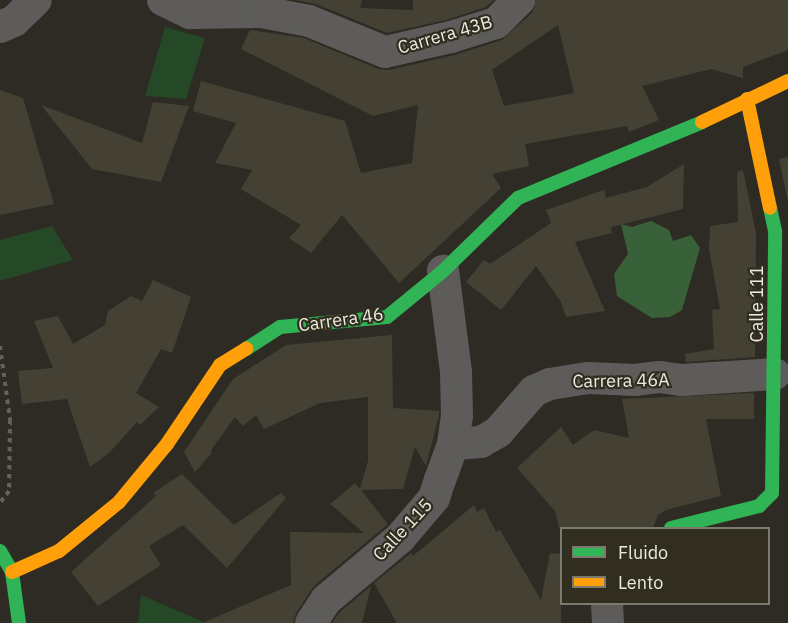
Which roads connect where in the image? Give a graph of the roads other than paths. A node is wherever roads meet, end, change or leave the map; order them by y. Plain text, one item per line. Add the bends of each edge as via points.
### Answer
1 (36, 0) edge
2 (519, 0) edge
3 (176, 7) edge
4 (0, 27) edge
5 (788, 81) edge
6 (747, 99) junction
7 (443, 271) junction
8 (775, 374) junction
9 (453, 444) junction
10 (675, 527) edge
11 (4, 565) edge
12 (607, 605) edge
13 (19, 623) edge
14 (311, 623) edge
15 (608, 623) edge

1 - 4 street via 14,21
2 - 3 street, Carrera 43B via 496,23 385,52 309,21 262,12
5 - 6 street, Carrera 46
6 - 7 street, Carrera 46 via 696,125 518,198
6 - 8 street, Calle 111 via 775,231
7 - 9 street, Calle 115 via 456,372
7 - 11 street, Carrera 46 via 387,317 280,327 220,365 167,444 119,502 59,551
8 - 9 street, Carrera 46A via 682,380 589,378 550,384 534,391 498,432 481,442
8 - 10 street, Calle 111 via 772,493 759,506
9 - 14 street, Calle 115 via 428,506 400,538 326,600
11 - 13 street
12 - 15 street

